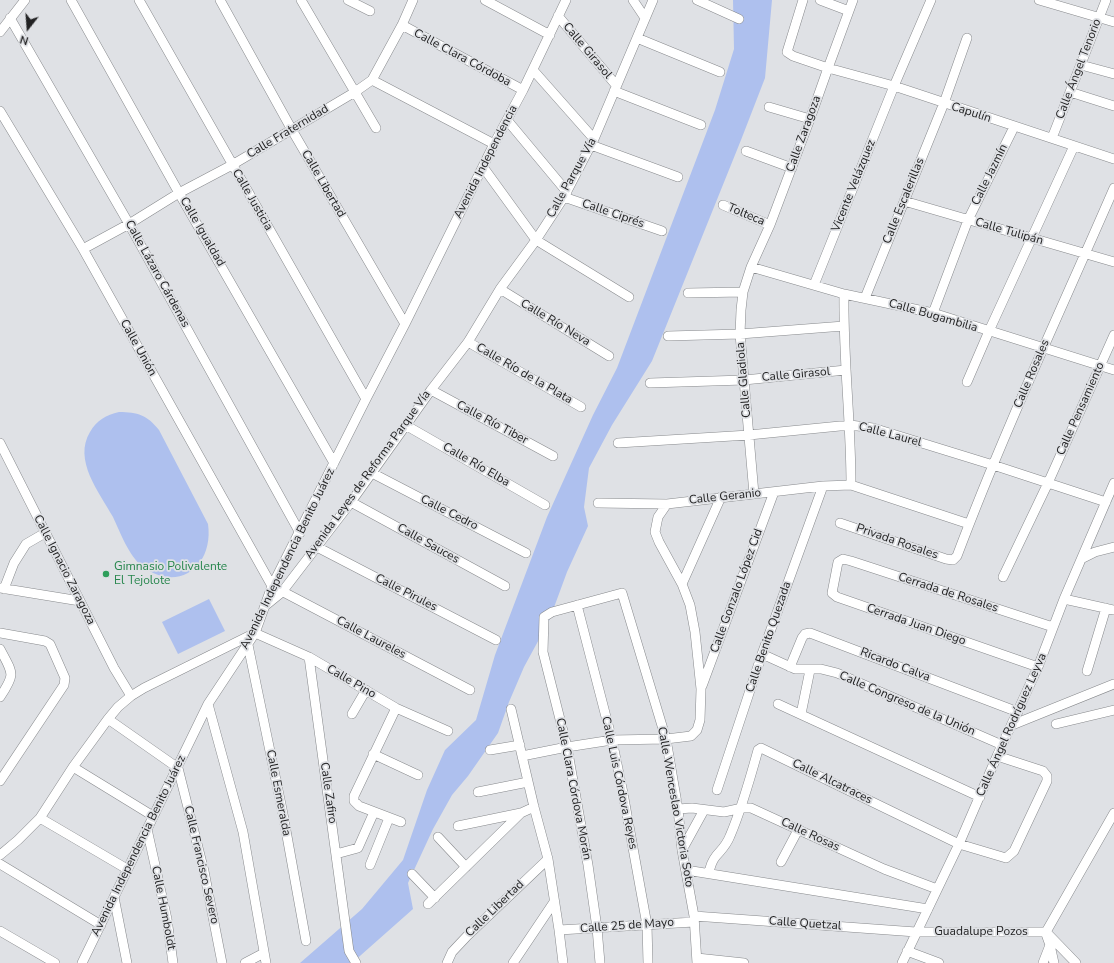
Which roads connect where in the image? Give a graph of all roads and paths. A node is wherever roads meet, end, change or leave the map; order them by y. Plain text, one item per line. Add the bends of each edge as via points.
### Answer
1 (25, 0) edge
2 (71, 0) edge
3 (139, 0) edge
4 (301, 0) edge
5 (348, 0) edge
6 (413, 0) edge
7 (485, 0) edge
8 (566, 0) edge
9 (633, 0) edge
10 (653, 0) edge
11 (697, 0) edge
12 (803, 0) edge
13 (820, 0) edge
14 (853, 0) edge
15 (931, 0) edge
16 (1039, 0) edge
17 (1106, 0) edge
18 (224, 2) edge
19 (370, 11) dead end
20 (849, 11) junction
21 (558, 16) junction
22 (1099, 17) junction
23 (10, 18) junction
24 (645, 18) junction
25 (739, 19) dead end
26 (1114, 22) edge
27 (402, 25) junction
28 (0, 32) edge
29 (550, 35) junction
30 (637, 38) junction
31 (967, 38) dead end
32 (1081, 65) junction
33 (828, 68) junction
34 (533, 70) junction
35 (720, 72) dead end
36 (1114, 74) edge
37 (372, 80) junction
38 (894, 86) junction
39 (615, 88) junction
40 (523, 90) junction
41 (355, 92) junction
42 (1070, 92) junction
43 (944, 103) junction
44 (1114, 106) edge
45 (769, 107) dead end
46 (0, 112) edge
47 (507, 120) junction
48 (810, 120) junction
49 (701, 125) dead end
50 (1014, 127) junction
51 (376, 128) dead end
52 (292, 130) junction
53 (1052, 138) junction
54 (592, 142) junction
55 (494, 144) junction
56 (1074, 146) junction
57 (746, 151) dead end
58 (1114, 159) edge
59 (232, 165) junction
60 (483, 167) junction
61 (792, 168) junction
62 (678, 177) dead end
63 (1114, 188) edge
64 (179, 193) junction
65 (566, 195) junction
66 (904, 201) junction
67 (723, 205) dead end
68 (968, 220) junction
69 (129, 224) junction
70 (770, 225) junction
71 (662, 232) dead end
72 (1032, 238) junction
73 (536, 240) junction
74 (83, 249) junction
75 (1085, 254) junction
76 (1114, 262) edge
77 (751, 267) junction
78 (814, 285) junction
79 (500, 289) junction
80 (743, 292) junction
81 (688, 293) dead end
82 (844, 294) junction
83 (629, 297) dead end
84 (865, 298) junction
85 (933, 313) junction
86 (405, 324) junction
87 (844, 326) junction
88 (989, 331) junction
89 (740, 334) junction
90 (1114, 335) edge
91 (668, 336) dead end
92 (468, 342) junction
93 (1042, 348) junction
94 (609, 356) dead end
95 (453, 362) joint
96 (1100, 365) junction
97 (846, 370) junction
98 (1114, 370) edge
99 (744, 380) junction
100 (967, 382) dead end
101 (650, 383) dead end
102 (431, 390) junction
103 (366, 399) junction
104 (581, 407) dead end
105 (850, 425) junction
106 (407, 426) junction
107 (749, 435) junction
108 (618, 443) dead end
109 (0, 444) edge
110 (553, 456) dead end
111 (334, 463) junction
112 (993, 465) junction
113 (372, 473) junction
114 (1048, 483) junction
115 (1114, 483) edge
116 (852, 485) junction
117 (823, 486) junction
118 (774, 492) junction
119 (754, 494) junction
120 (721, 497) junction
121 (351, 502) junction
122 (1106, 502) junction
123 (598, 503) dead end
124 (667, 504) junction
125 (545, 505) dead end
126 (840, 523) dead end
127 (969, 524) junction
128 (45, 533) junction
129 (300, 533) junction
130 (317, 547) junction
131 (1114, 547) edge
132 (526, 553) dead end
133 (1082, 558) junction
134 (843, 559) joint
135 (953, 560) joint
136 (1003, 577) dead end
137 (682, 584) junction
138 (272, 586) junction
139 (505, 586) dead end
140 (2, 588) edge
141 (282, 592) junction
142 (1064, 600) junction
143 (80, 601) junction
144 (266, 605) junction
145 (577, 605) junction
146 (1110, 609) edge
147 (544, 617) joint
148 (1053, 627) junction
149 (255, 632) junction
150 (0, 633) edge
151 (496, 640) dead end
152 (248, 645) junction
153 (0, 649) edge
154 (762, 654) junction
155 (309, 657) junction
156 (790, 667) junction
157 (1038, 667) junction
158 (810, 670) junction
159 (1087, 671) dead end
160 (1114, 684) edge
161 (701, 689) junction
162 (366, 690) junction
163 (470, 690) dead end
164 (131, 696) junction
165 (0, 697) edge
166 (208, 704) junction
167 (778, 704) dead end
168 (396, 708) junction
169 (512, 709) dead end
170 (1114, 710) edge
171 (1018, 712) junction
172 (352, 714) dead end
173 (801, 714) junction
174 (108, 719) junction
175 (1056, 724) dead end
176 (1012, 725) junction
177 (448, 731) dead end
178 (666, 739) junction
179 (612, 740) junction
180 (520, 745) junction
181 (1002, 745) junction
182 (567, 747) junction
183 (490, 750) dead end
184 (373, 754) junction
185 (522, 756) junction
186 (997, 756) junction
187 (73, 767) junction
188 (178, 768) junction
189 (418, 775) dead end
190 (0, 781) edge
191 (528, 782) junction
192 (717, 790) dead end
193 (478, 792) dead end
194 (980, 797) junction
195 (534, 807) junction
196 (742, 808) junction
197 (678, 810) junction
198 (704, 810) junction
199 (374, 812) junction
200 (521, 813) junction
201 (1114, 813) edge
202 (153, 816) junction
203 (40, 818) junction
204 (389, 818) junction
205 (401, 822) dead end
206 (458, 826) dead end
207 (147, 829) junction
208 (798, 830) junction
209 (438, 837) dead end
210 (959, 844) junction
211 (682, 850) junction
212 (336, 854) junction
213 (0, 855) edge
214 (548, 859) junction
215 (781, 862) dead end
216 (0, 864) edge
217 (370, 865) dead end
218 (466, 867) junction
219 (127, 869) junction
220 (686, 870) junction
221 (709, 873) junction
222 (412, 874) dead end
223 (937, 889) junction
224 (114, 897) junction
225 (554, 902) junction
226 (928, 908) junction
227 (694, 919) junction
228 (102, 925) junction
229 (647, 925) junction
230 (597, 928) junction
231 (559, 930) junction
232 (0, 931) edge
233 (916, 932) junction
234 (1046, 932) junction
235 (306, 941) dead end
236 (1050, 946) junction
237 (907, 951) junction
238 (264, 952) junction
239 (697, 961) edge
240 (55, 963) edge
241 (82, 963) edge
242 (127, 963) edge
243 (174, 963) edge
244 (222, 963) edge
245 (245, 963) edge
246 (266, 963) edge
247 (356, 963) edge
248 (447, 963) edge
249 (513, 963) edge
250 (562, 963) edge
251 (600, 963) edge
252 (648, 963) edge
253 (744, 963) edge
254 (902, 963) edge
255 (939, 963) edge
256 (1043, 963) edge
257 (1054, 963) edge
258 (1076, 963) edge

1 - 23 street
2 - 64 street, Calle Igualdad
3 - 59 street, Calle Justicia
4 - 41 street
5 - 19 street
6 - 27 street, Calle Fraternidad
7 - 29 street
8 - 21 street, Avenida Independencia
9 - 24 street
10 - 24 street, Calle Parque Vía
11 - 25 street
12 - 33 street, Capulín via 787,52
13 - 20 street
14 - 20 street, Calle Zaragoza
15 - 38 street, Vicente Velázquez
16 - 22 street
17 - 22 street, Calle Ángel Tenorio
18 - 52 street, Calle Libertad
20 - 33 street, Calle Zaragoza
21 - 29 street, Avenida Independencia
21 - 39 street, Calle Girasol
22 - 26 street
22 - 32 street, Calle Ángel Tenorio
23 - 28 street
23 - 69 street, Calle Lázaro Cárdenas
24 - 30 street, Calle Parque Vía
27 - 37 street, Calle Fraternidad
27 - 40 street, Calle Clara Córdoba
29 - 34 street, Avenida Independencia
30 - 35 street
30 - 39 street, Calle Parque Vía
31 - 43 street, Calle Escalerillas
32 - 36 street
32 - 42 street, Calle Ángel Tenorio
33 - 38 street, Capulín
33 - 48 street, Calle Zaragoza
34 - 40 street, Avenida Independencia
34 - 54 street
37 - 41 street, Calle Fraternidad
37 - 55 street
38 - 43 street, Capulín
38 - 78 street, Vicente Velázquez
39 - 49 street, Calle Girasol
39 - 54 street, Calle Parque Vía
40 - 47 street, Avenida Independencia
41 - 51 street
41 - 52 street, Calle Fraternidad
42 - 44 street
42 - 53 street, Calle Ángel Tenorio
43 - 50 street, Capulín
43 - 66 street, Calle Escalerillas
45 - 48 street
46 - 74 street, Calle Unión
47 - 55 street, Avenida Independencia
47 - 65 street
48 - 61 street, Calle Zaragoza
50 - 53 street, Capulín
50 - 68 street, Calle Jazmín
52 - 59 street, Calle Fraternidad
52 - 86 street, Calle Libertad
53 - 56 street, Capulín
54 - 62 street
54 - 65 street, Calle Parque Vía
55 - 60 street, Avenida Independencia
56 - 58 street, Capulín
56 - 72 street
57 - 61 street
59 - 64 street, Calle Fraternidad
59 - 103 street, Calle Justicia
60 - 73 street
60 - 86 street, Avenida Independencia
61 - 70 street, Calle Zaragoza
63 - 75 street, Calle Rosales
64 - 69 street, Calle Fraternidad
64 - 111 street, Calle Igualdad
65 - 71 street, Calle Ciprés
65 - 73 street, Calle Parque Vía
66 - 68 street, Calle Tulipán
66 - 84 street, Calle Escalerillas
67 - 70 street, Tolteca
68 - 72 street, Calle Tulipán
68 - 85 street, Calle Jazmín
69 - 74 street, Calle Fraternidad
69 - 129 street, Calle Lázaro Cárdenas
70 - 77 street, Calle Zaragoza
72 - 75 street, Calle Tulipán
72 - 88 street
73 - 79 street, Calle Parque Vía
73 - 83 street
74 - 138 street, Calle Unión
75 - 76 street, Calle Tulipán
75 - 93 street, Calle Rosales
77 - 78 street, Calle Bugambilia
77 - 80 street, Calle Gladiola
78 - 82 street, Calle Bugambilia
79 - 92 street, Calle Parque Vía
79 - 94 street, Calle Río Neva
80 - 81 street
80 - 89 street, Calle Gladiola
82 - 84 street, Calle Bugambilia
82 - 87 street
84 - 85 street, Calle Bugambilia
85 - 88 street, Calle Bugambilia
86 - 103 street, Avenida Independencia Benito Juárez
87 - 89 street
87 - 97 street
88 - 93 street, Calle Bugambilia
88 - 100 street
89 - 91 street
89 - 99 street, Calle Gladiola
90 - 96 street, Calle Pensamiento
92 - 95 street, Calle Parque Vía
92 - 104 street, Calle Río de la Plata
93 - 96 street, Calle Bugambilia
93 - 112 street, Calle Rosales
95 - 102 street, Avenida Leyes de Reforma Parque Vía
96 - 98 street, Calle Bugambilia
96 - 114 street, Calle Pensamiento
97 - 99 street, Calle Girasol
97 - 105 street
99 - 101 street, Calle Girasol
99 - 107 street, Calle Gladiola
102 - 106 street, Avenida Leyes de Reforma Parque Vía
102 - 110 street, Calle Río Tiber
103 - 111 street, Avenida Independencia Benito Juárez
105 - 107 street, Calle Laurel
105 - 112 street, Calle Laurel via 873,428
105 - 116 street
106 - 113 street, Avenida Leyes de Reforma Parque Vía
106 - 125 street, Calle Río Elba
107 - 108 street, Calle Laurel
107 - 119 street, Calle Gladiola
109 - 128 street, Calle Ignacio Zaragoza
111 - 129 street, Avenida Independencia Benito Juárez
112 - 114 street, Calle Laurel
112 - 127 street, Calle Rosales
113 - 121 street, Avenida Leyes de Reforma Parque Vía
113 - 132 street, Calle Cedro
114 - 122 street, Calle Laurel
114 - 136 street, Calle Pensamiento
115 - 122 street, Calle Ángel Rodríguez Leyva
116 - 117 street, Calle Geranio
116 - 127 street
117 - 118 street, Calle Geranio
117 - 154 street, Calle Benito Quezada
118 - 119 street, Calle Geranio
118 - 161 street, Calle Gonzalo López Cid
119 - 120 street, Calle Geranio
120 - 124 street, Calle Geranio
120 - 137 street
121 - 130 street, Avenida Leyes de Reforma Parque Vía
121 - 139 street, Calle Sauces
122 - 133 street, Calle Ángel Rodríguez Leyva
123 - 124 street, Calle Geranio
124 - 137 street via 658,517 656,532
126 - 135 street, Privada Rosales
127 - 135 street, Calle Rosales via 958,556
128 - 140 street via 26,544
128 - 143 street, Calle Ignacio Zaragoza
129 - 138 street, Avenida Independencia Benito Juárez
130 - 141 street, Avenida Leyes de Reforma Parque Vía
130 - 151 street, Calle Pirules
131 - 133 street
133 - 142 street, Calle Ángel Rodríguez Leyva
134 - 148 street, Cerrada de Rosales
134 - 157 street, Cerrada Juan Diego via 838,562 832,588 832,593 837,597
137 - 161 street via 690,605 695,632
138 - 141 street, Calle Laureles
138 - 144 street, Avenida Independencia Benito Juárez
140 - 143 street
141 - 144 street, Avenida Leyes de Reforma Parque Vía
141 - 163 street, Calle Laureles
142 - 146 street
142 - 148 street, Calle Ángel Rodríguez Leyva
143 - 164 street, Calle Ignacio Zaragoza
144 - 149 street, Avenida Independencia Benito Juárez
145 - 147 street, Calle Wenceslao Victoria Soto
145 - 178 street, Calle Wenceslao Victoria Soto via 622,594
145 - 179 street, Calle Luis Córdova Reyes
146 - 159 street
147 - 182 street, Calle Clara Córdova Morán via 543,652
148 - 157 street, Calle Ángel Rodríguez Leyva
149 - 152 street, Avenida Independencia Benito Juárez
149 - 155 street, Calle Pino
149 - 164 street
150 - 190 street via 50,644 65,678 64,686
152 - 166 street, Avenida Independencia Benito Juárez
152 - 235 street, Calle Esmeralda via 284,814
153 - 165 street via 11,670 12,678
154 - 156 street, Calle Congreso de la Unión
154 - 192 street, Calle Benito Quezada
155 - 162 street, Calle Pino
155 - 212 street, Calle Zafiro
156 - 158 street, Calle Congreso de la Unión
156 - 171 street, Ricardo Calva via 802,638 810,633
157 - 171 street, Calle Ángel Rodríguez Leyva
158 - 173 street
158 - 181 street, Calle Congreso de la Unión via 821,669 837,673
160 - 176 street
161 - 178 street via 698,730 691,736
162 - 168 street, Calle Pino
162 - 172 street
164 - 174 street
166 - 188 street, Avenida Independencia Benito Juárez
166 - 238 street via 242,832
167 - 173 street
168 - 177 street, Calle Pino
168 - 184 street
169 - 180 street
170 - 175 street
171 - 176 street, Calle Ángel Rodríguez Leyva
173 - 194 street
174 - 187 street
174 - 188 street
176 - 181 street, Calle Ángel Rodríguez Leyva
178 - 179 street
178 - 197 street, Calle Wenceslao Victoria Soto
179 - 182 street
179 - 229 street, Calle Luis Córdova Reyes
180 - 183 street
180 - 185 street
181 - 186 street, Calle Ángel Rodríguez Leyva
182 - 185 street
182 - 230 street, Calle Clara Córdova Morán
184 - 189 street
184 - 199 street via 354,801
185 - 191 street
186 - 194 street, Calle Ángel Rodríguez Leyva
186 - 210 street via 1043,771 1047,781 1014,851 1006,858
187 - 202 street
187 - 203 street
188 - 202 street, Avenida Independencia Benito Juárez
188 - 244 street, Calle Francisco Severo via 204,871
191 - 193 street
191 - 195 street
194 - 210 street, Calle Ángel Rodríguez Leyva
195 - 200 street
195 - 214 street
196 - 198 street, Calle Rosas via 724,812
196 - 208 street, Calle Rosas via 751,808
196 - 210 street, Calle Alcatraces via 758,750 761,748
196 - 221 street via 726,846 716,856
197 - 198 street, Calle Rosas
197 - 211 street, Calle Wenceslao Victoria Soto
198 - 211 street
199 - 204 street
199 - 212 street via 358,848
200 - 206 street
200 - 218 street
201 - 234 street
202 - 207 street, Avenida Independencia Benito Juárez
203 - 213 street
203 - 219 street
204 - 205 street
204 - 217 street
207 - 219 street, Avenida Independencia Benito Juárez
207 - 243 street, Calle Humboldt
208 - 215 street
208 - 223 street, Calle Rosas via 884,869
209 - 218 street
210 - 223 street, Calle Ángel Rodríguez Leyva
211 - 220 street, Calle Wenceslao Victoria Soto
212 - 247 street, Calle Zafiro via 349,952
214 - 225 street
214 - 248 street, Calle Libertad via 452,952
216 - 228 street
218 - 222 street via 432,901
219 - 224 street, Avenida Independencia Benito Juárez
220 - 221 street
220 - 227 street, Calle Wenceslao Victoria Soto
221 - 226 street
223 - 226 street, Calle Ángel Rodríguez Leyva
224 - 228 street, Avenida Independencia Benito Juárez
224 - 242 street
225 - 231 street
225 - 249 street
226 - 233 street, Calle Ángel Rodríguez Leyva
227 - 229 street, Calle 25 de Mayo
227 - 233 street, Calle Quetzal
227 - 239 street, Calle Wenceslao Victoria Soto
228 - 241 street, Avenida Independencia Benito Juárez
229 - 230 street, Calle 25 de Mayo
229 - 252 street, Calle Luis Córdova Reyes
230 - 231 street, Calle 25 de Mayo
230 - 251 street, Calle Clara Córdova Morán
231 - 250 street
232 - 240 street
233 - 234 street, Guadalupe Pozos
233 - 237 street, Calle Ángel Rodríguez Leyva
234 - 236 street
234 - 258 street
236 - 256 street
236 - 257 street
237 - 254 street, Calle Ángel Rodríguez Leyva
237 - 255 street
238 - 245 street
238 - 246 street
239 - 253 street

